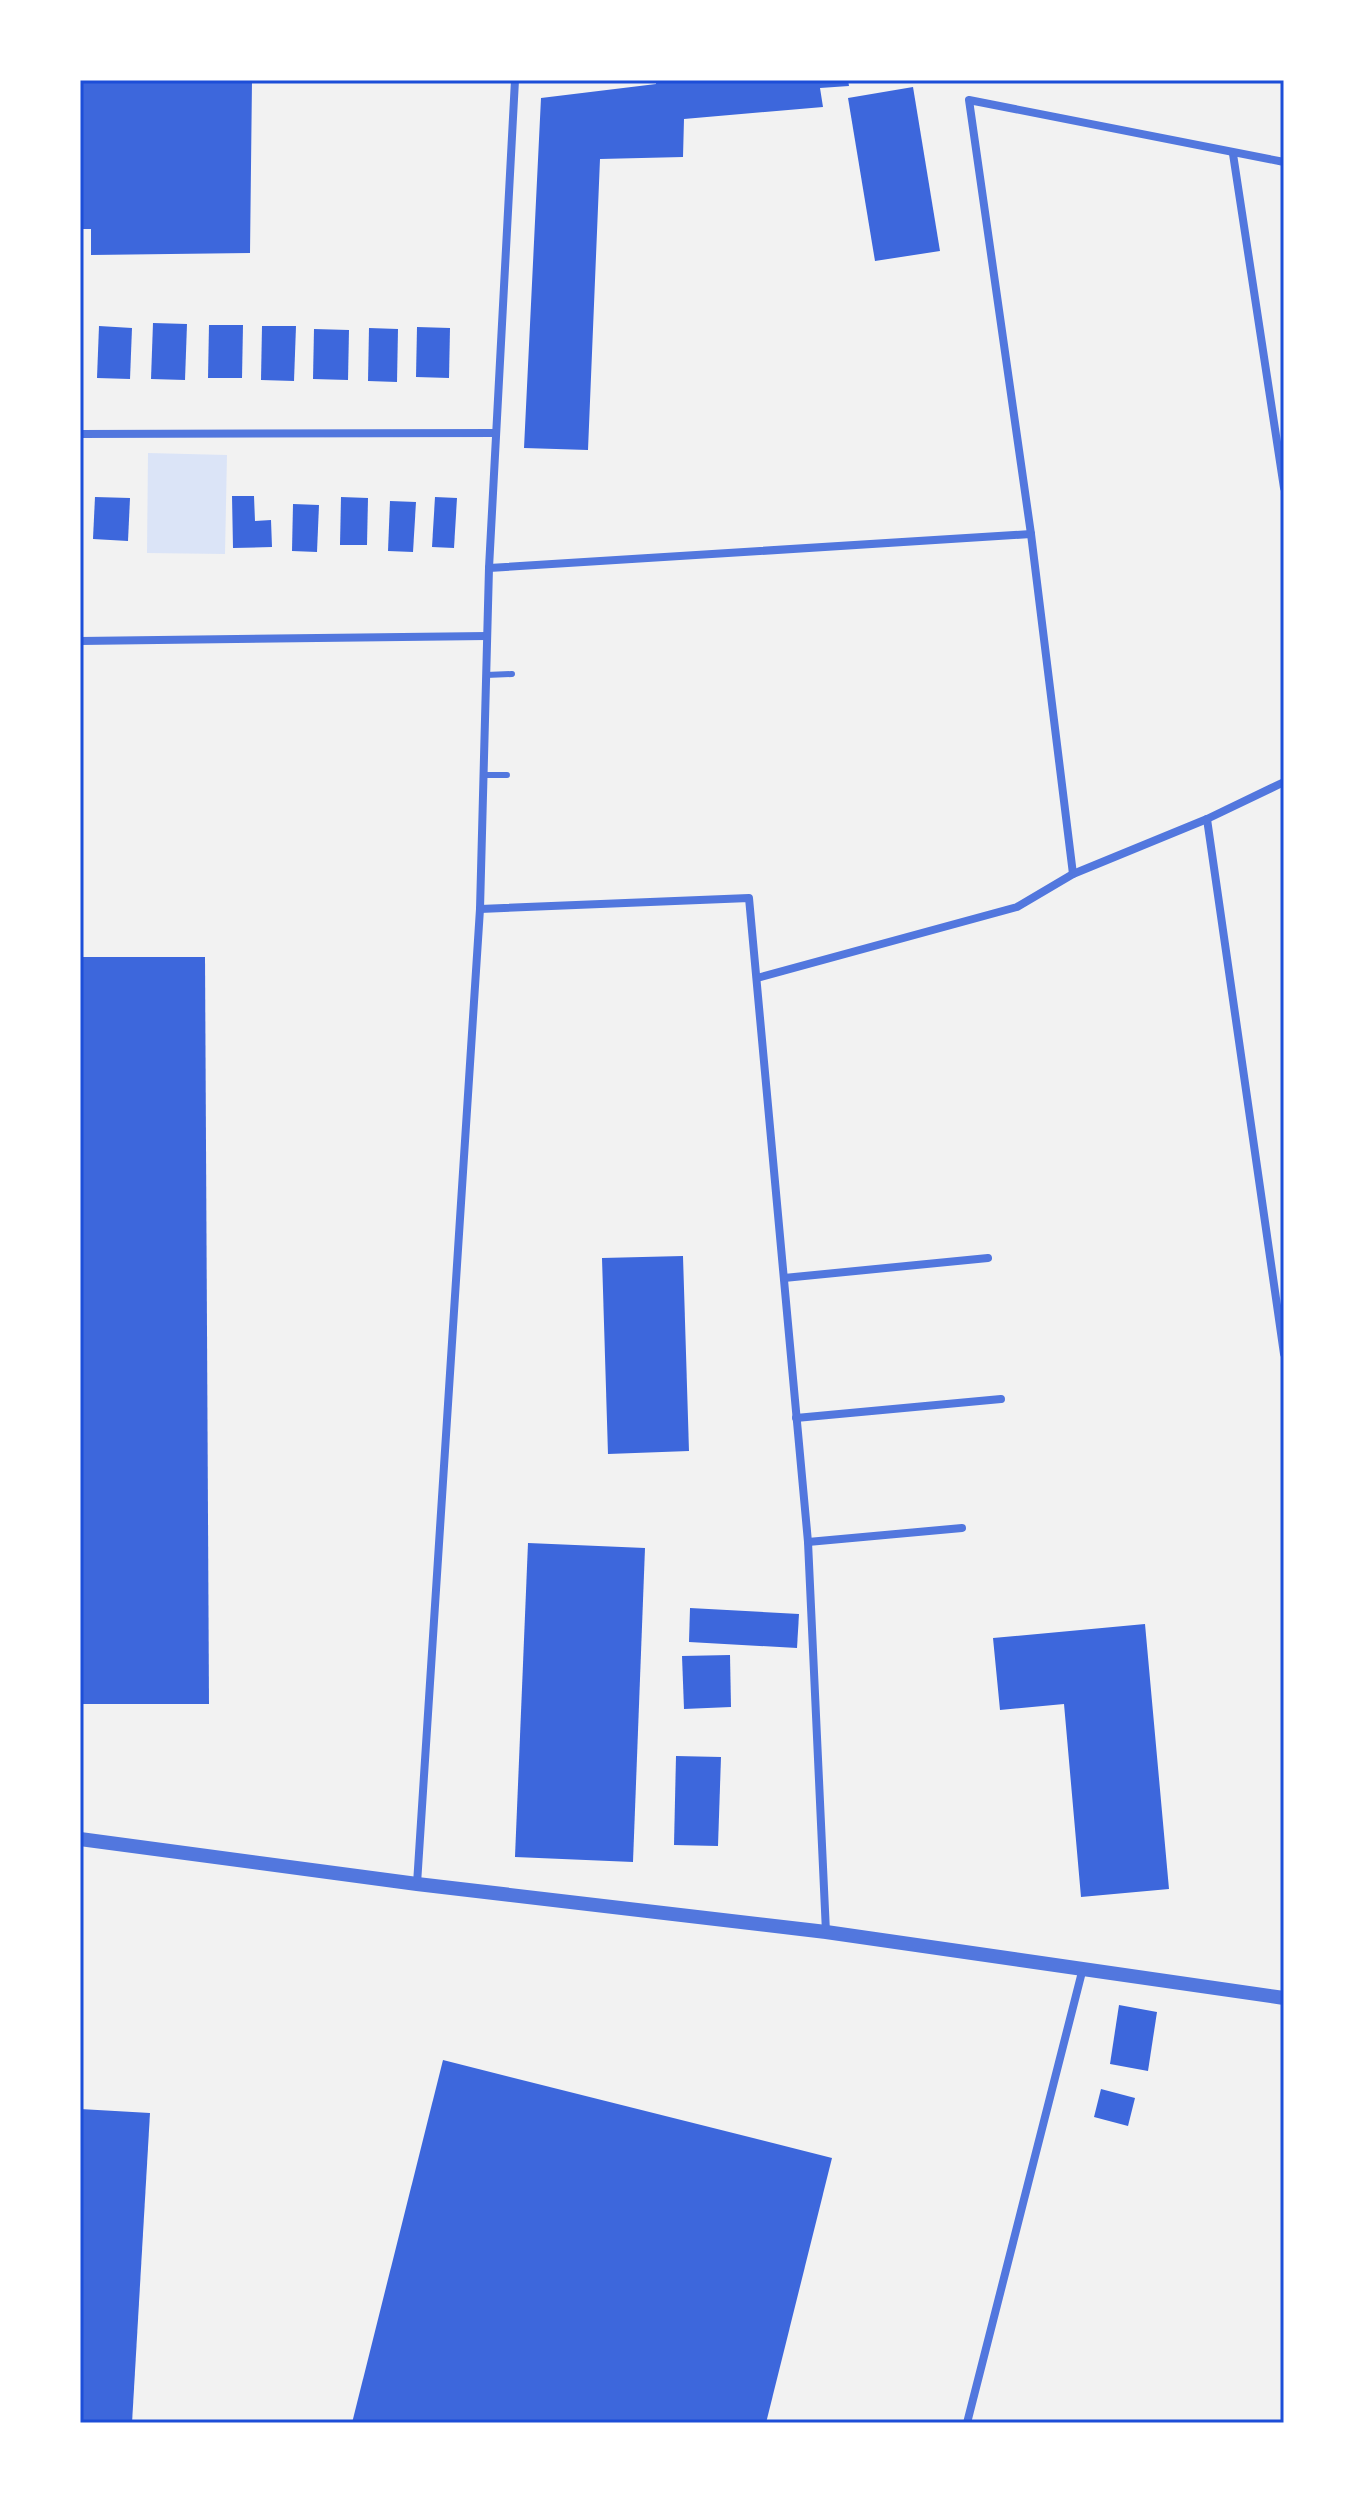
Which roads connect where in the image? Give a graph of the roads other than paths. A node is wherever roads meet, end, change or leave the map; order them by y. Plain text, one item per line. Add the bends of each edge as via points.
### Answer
1 (515, 80) edge
2 (1233, 154) junction
3 (1284, 162) edge
4 (495, 433) junction
5 (80, 434) edge
6 (1284, 488) edge
7 (1031, 534) junction
8 (489, 568) junction
9 (487, 636) junction
10 (80, 641) edge
11 (512, 674) dead end
12 (486, 675) junction
13 (483, 775) junction
14 (507, 775) dead end
15 (1284, 782) edge
16 (1207, 819) junction
17 (1073, 874) junction
18 (480, 909) junction
19 (757, 978) junction
20 (988, 1258) dead end
21 (784, 1278) junction
22 (1284, 1354) edge
23 (1001, 1399) dead end
24 (796, 1418) junction
25 (962, 1528) dead end
26 (808, 1542) junction
27 (80, 1839) edge
28 (417, 1884) junction
29 (826, 1932) junction
30 (1083, 1968) junction
31 (1284, 1998) edge
32 (967, 2423) edge

1 - 4 street
2 - 3 street
2 - 6 street
2 - 7 street via 969,100
4 - 5 street
4 - 8 street
7 - 8 street
7 - 17 street
8 - 9 street
9 - 10 street
9 - 12 street
11 - 12 lane
12 - 13 street
13 - 14 lane
13 - 18 street
15 - 16 street
16 - 17 street
16 - 22 street
17 - 19 street via 1017,907
18 - 19 street via 749,898
18 - 28 street
19 - 21 street
20 - 21 street
21 - 24 street
23 - 24 street
24 - 26 street
25 - 26 street
26 - 29 street
27 - 28 street
28 - 29 street
29 - 30 street
30 - 31 street
30 - 32 street

